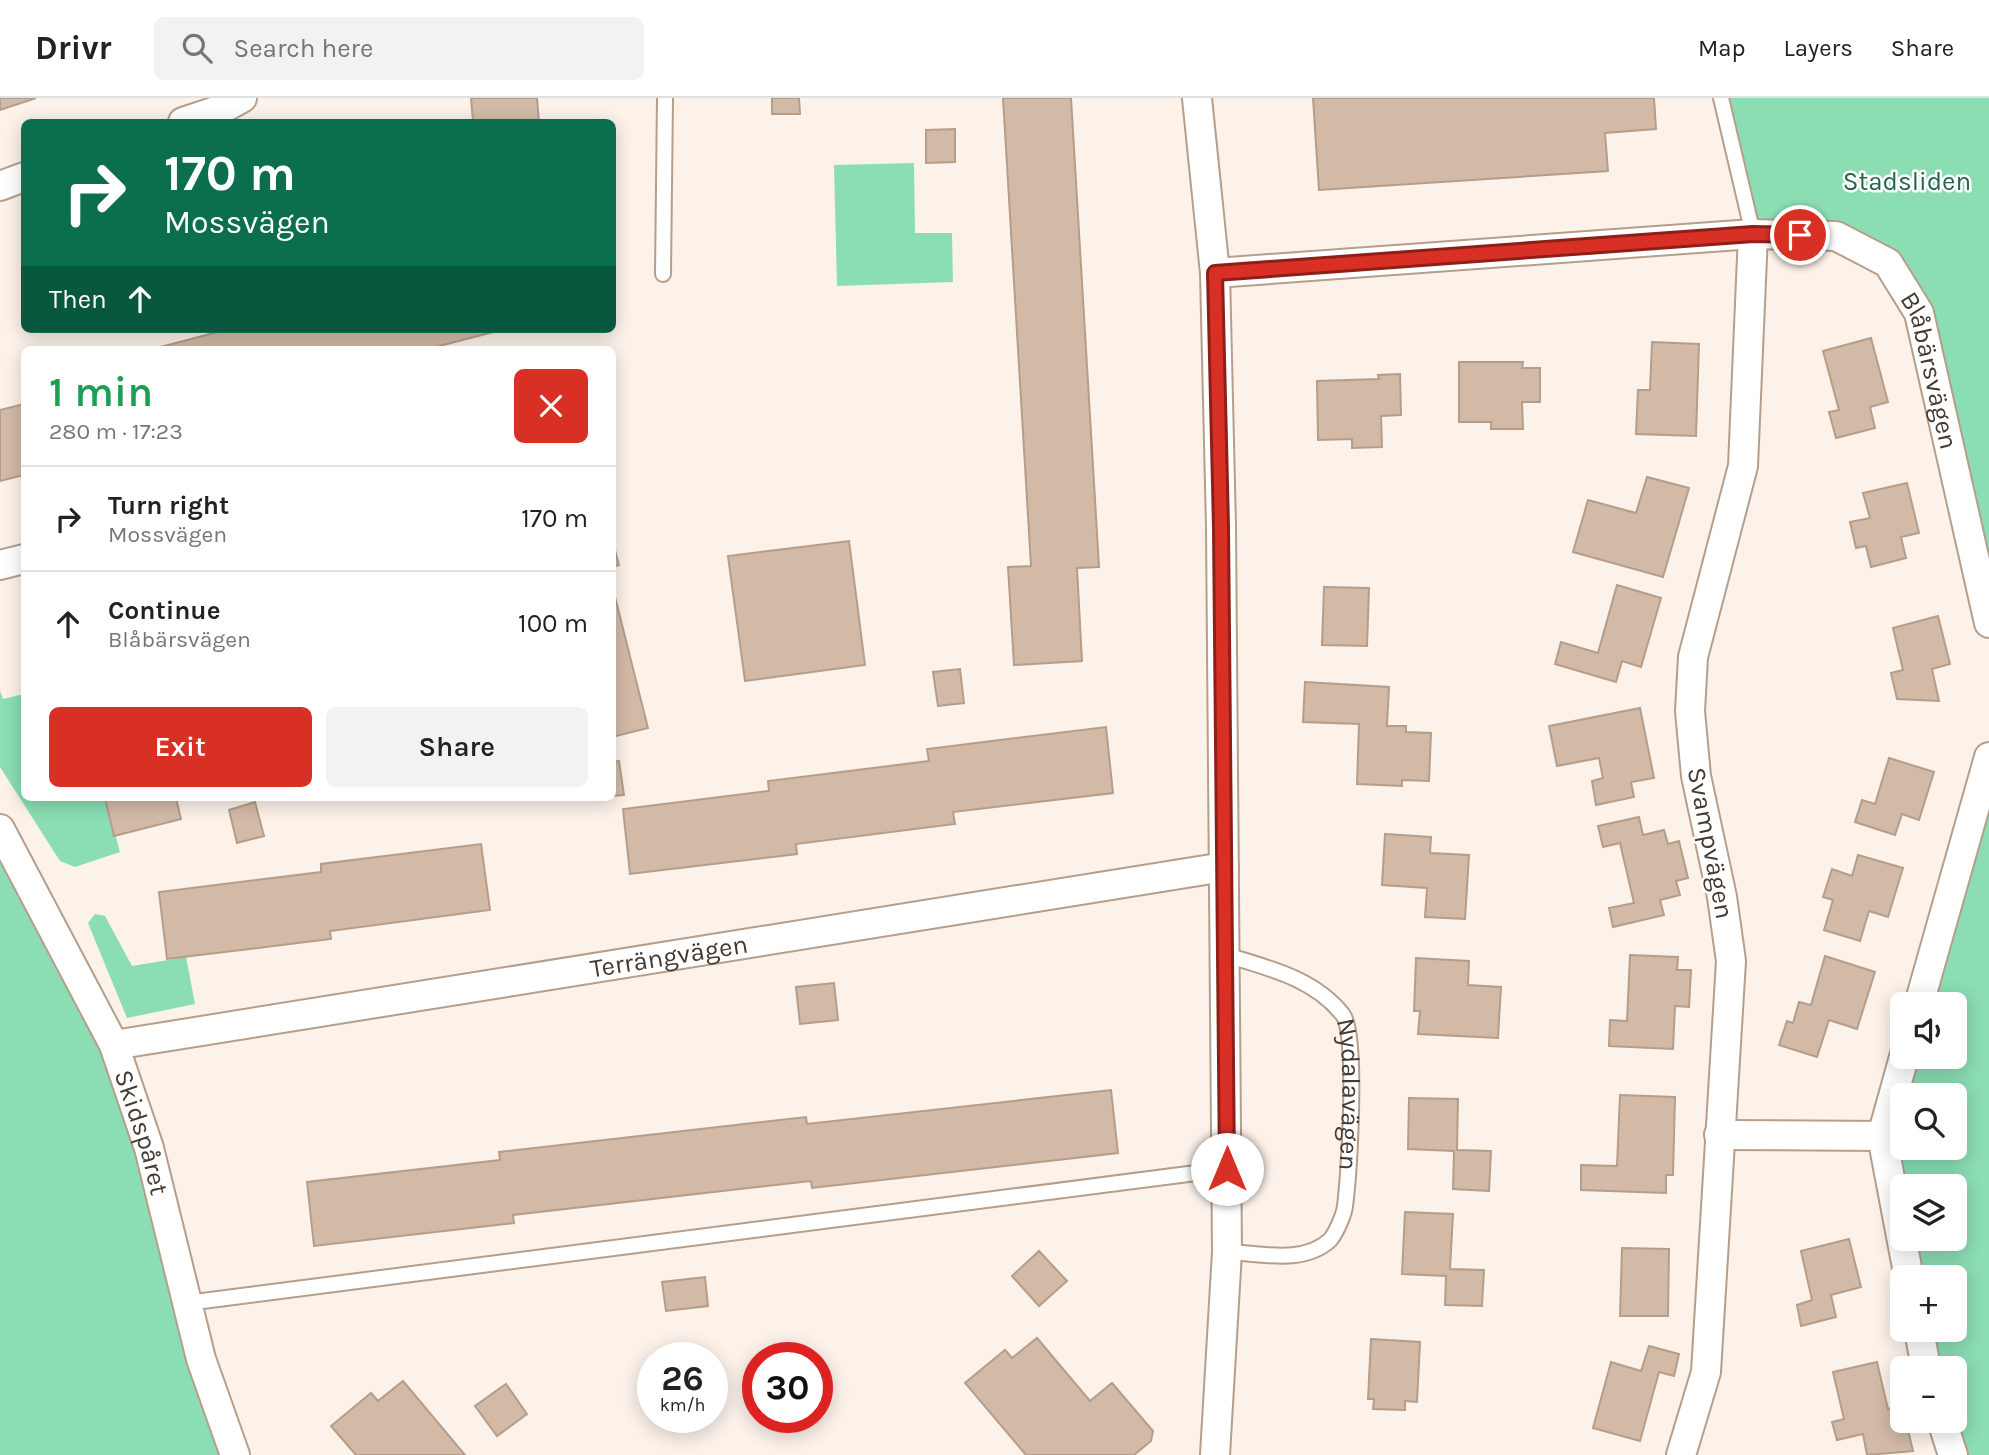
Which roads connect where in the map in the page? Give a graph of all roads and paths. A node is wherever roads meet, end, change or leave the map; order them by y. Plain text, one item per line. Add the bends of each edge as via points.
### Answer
1 (242, 98) edge
2 (665, 98) edge
3 (1197, 98) edge
4 (1721, 98) edge
5 (192, 119) edge
6 (21, 178) edge
7 (0, 186) edge
8 (1753, 234) junction
9 (1215, 273) junction
10 (663, 274) dead end
11 (21, 559) edge
12 (0, 565) edge
13 (1989, 623) edge
14 (1989, 757) edge
15 (0, 829) edge
16 (1224, 867) junction
17 (1226, 955) junction
18 (1922, 992) edge
19 (114, 1045) junction
20 (1901, 1069) edge
21 (1719, 1135) junction
22 (1882, 1136) junction
23 (1227, 1169) junction
24 (1227, 1252) junction
25 (1907, 1265) edge
26 (187, 1303) junction
27 (1946, 1433) edge
28 (235, 1455) edge
29 (1214, 1455) edge
30 (1681, 1455) edge
31 (1953, 1455) edge

1 - 5 street
2 - 10 lane
3 - 9 street
4 - 8 lane
6 - 7 street
8 - 9 street, Blåbärsvägen
8 - 13 street, Blåbärsvägen via 1836,236 1888,263 1895,273 1919,313
8 - 21 street, Svampvägen via 1743,466 1693,657 1690,711 1696,776 1731,961
9 - 16 street
11 - 12 street
14 - 18 street
15 - 19 street, Skidspåret
16 - 17 street
16 - 19 street, Terrängvägen
17 - 23 street
17 - 24 lane, Nydalavägen via 1313,986 1345,1017 1352,1055 1345,1208 1331,1239 1303,1256
19 - 26 street, Skidspåret via 149,1148
20 - 22 street
21 - 22 street
21 - 30 street, Svampvägen via 1706,1372
22 - 25 street
23 - 24 street
23 - 26 lane
24 - 29 street
26 - 28 street, Skidspåret via 201,1359
27 - 31 street

